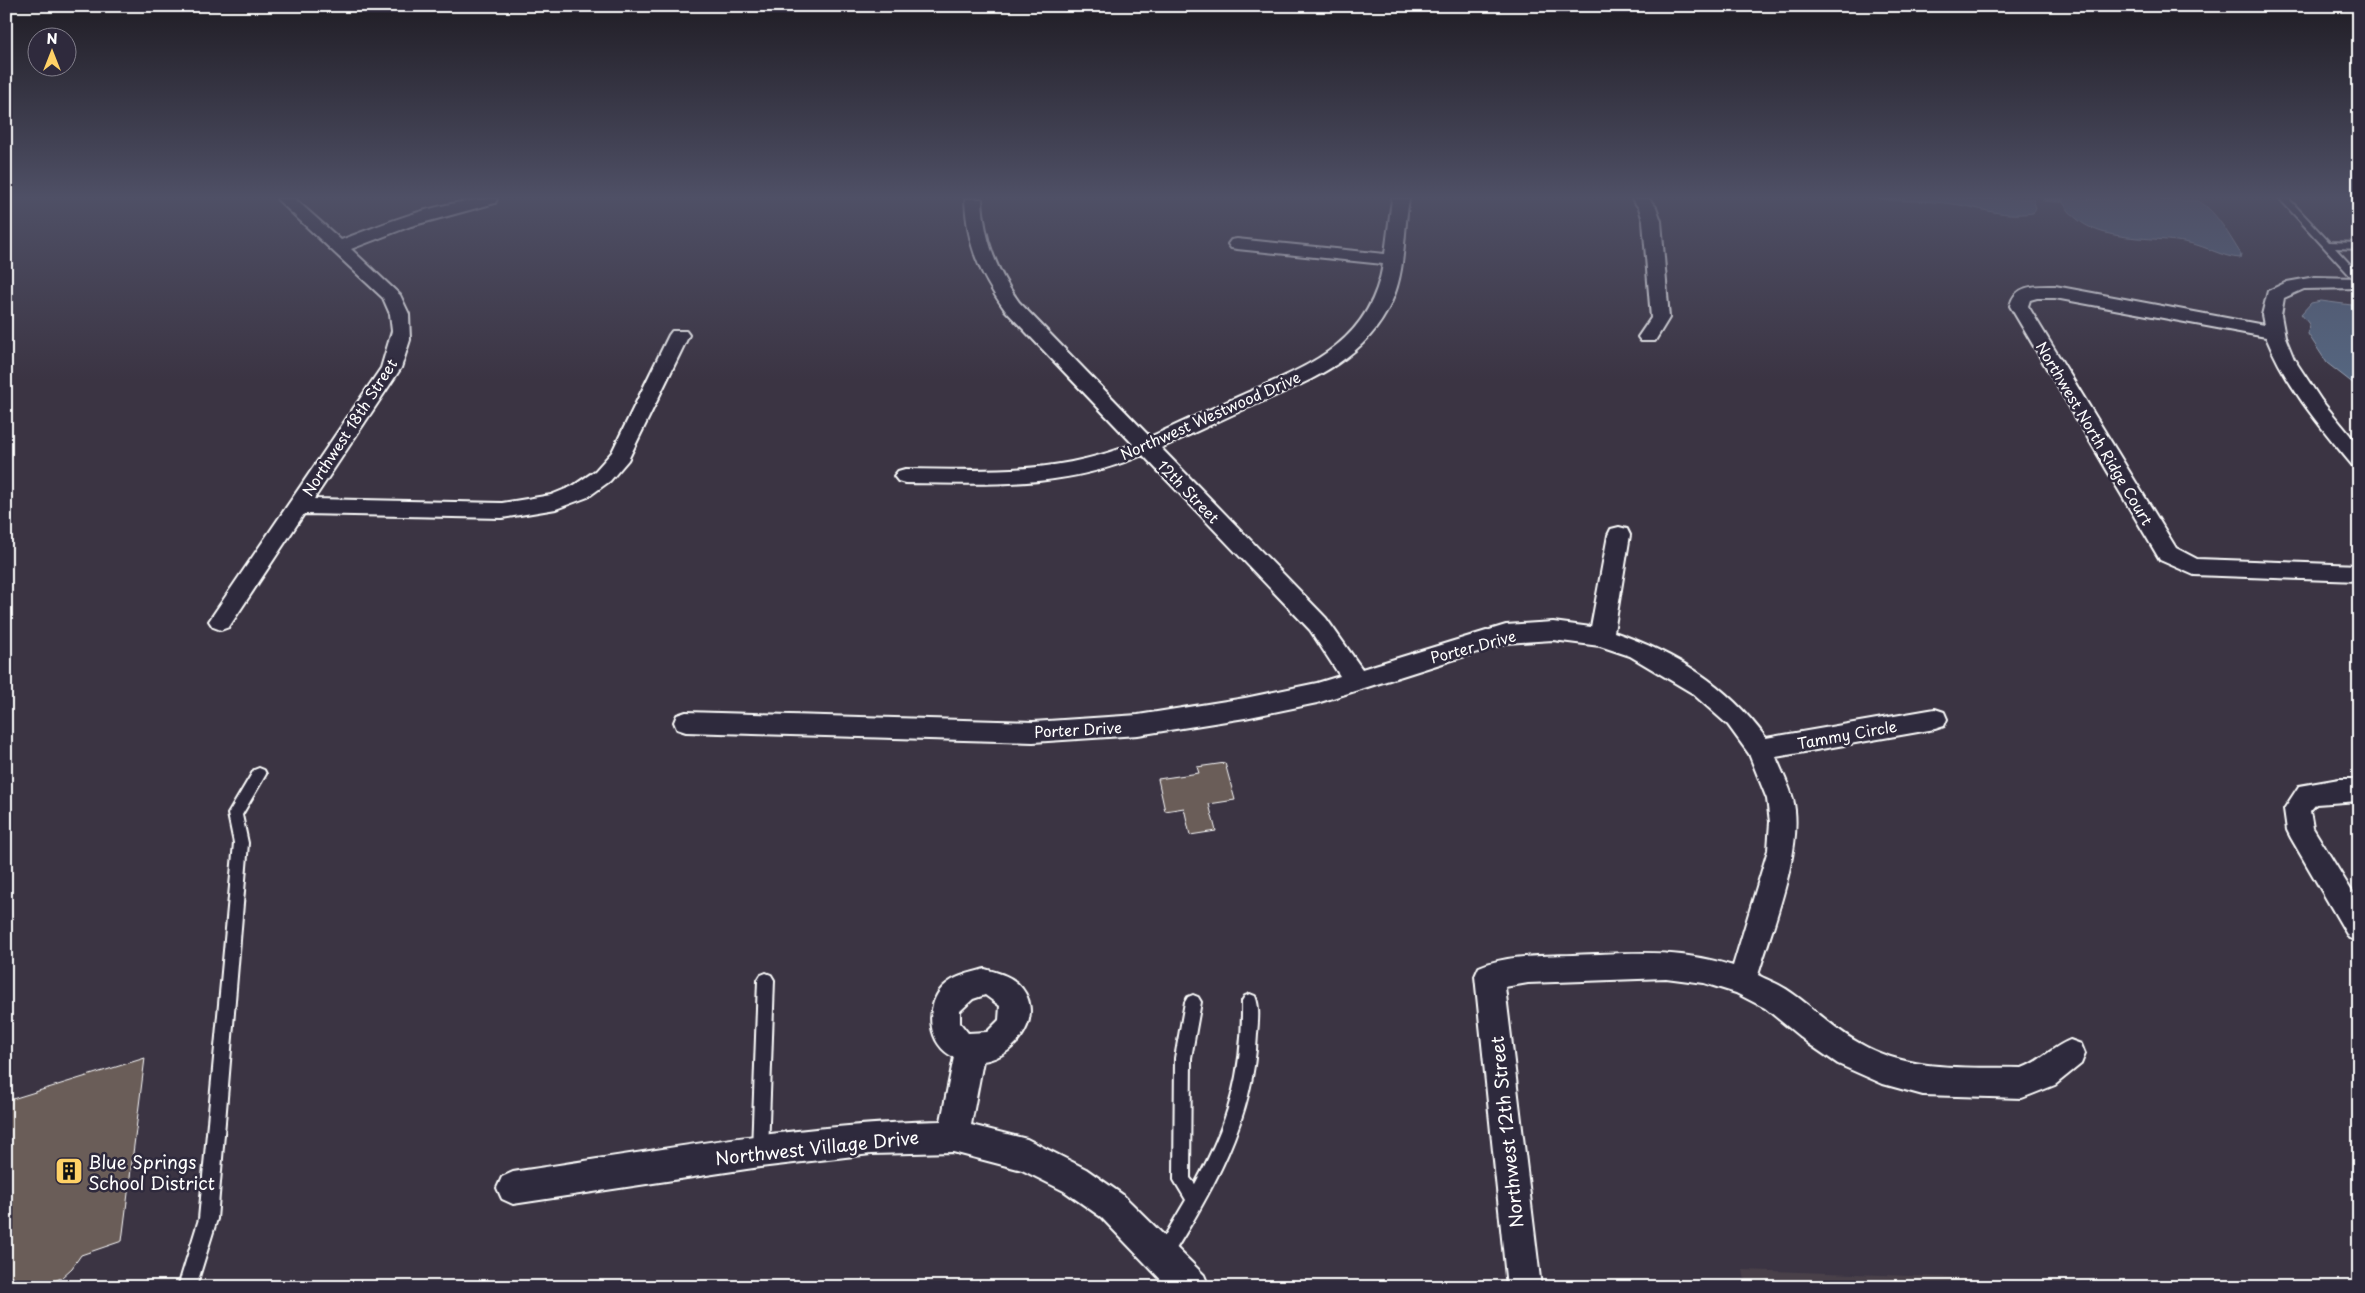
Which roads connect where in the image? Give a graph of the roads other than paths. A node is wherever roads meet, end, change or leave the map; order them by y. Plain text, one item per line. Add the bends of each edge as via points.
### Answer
1 (353, 259) edge
2 (983, 259) edge
3 (1387, 259) edge
4 (1655, 259) edge
5 (2340, 259) edge
6 (1393, 260) joint
7 (2359, 281) edge
8 (2274, 333) junction
9 (679, 335) dead end
10 (1648, 337) dead end
11 (1144, 446) junction
12 (2359, 460) edge
13 (905, 476) dead end
14 (298, 506) junction
15 (1619, 536) dead end
16 (2359, 572) edge
17 (221, 621) dead end
18 (1601, 637) junction
19 (1356, 680) junction
20 (1934, 719) dead end
21 (686, 722) dead end
22 (1760, 749) junction
23 (258, 774) dead end
24 (2359, 790) edge
25 (2359, 929) edge
26 (766, 980) dead end
27 (1742, 982) junction
28 (1250, 1001) dead end
29 (1193, 1002) dead end
30 (971, 1048) dead end
31 (2070, 1054) dead end
32 (953, 1136) junction
33 (760, 1151) junction
34 (512, 1188) dead end
35 (1197, 1201) junction
36 (1162, 1256) junction
37 (187, 1287) edge
38 (1192, 1287) edge
39 (1524, 1287) edge

1 - 14 street, Northwest 18th Street via 390,295 400,310 401,340 391,368
2 - 11 street, 12th Street via 1012,306
3 - 6 street
4 - 10 street via 1660,318
5 - 7 lane
6 - 11 street, Northwest Westwood Drive via 1389,283 1375,316 1342,352 1292,380
7 - 8 street via 2318,282 2283,289 2271,304
8 - 12 street via 2296,380
8 - 16 street, Northwest North Ridge Court via 2054,292 2013,292 2168,554 2180,568
9 - 14 street via 611,470 566,499 536,508 502,512
11 - 13 street, Northwest Westwood Drive via 1087,467 1041,475
11 - 19 street, 12th Street via 1318,624
14 - 17 street, Northwest 18th Street
15 - 18 street
18 - 19 street, Porter Drive via 1553,631 1506,634
18 - 22 street, Porter Drive via 1638,650 1701,686 1737,718
19 - 21 street, Porter Drive via 1317,693 1246,708 1085,730 1034,732
20 - 22 street, Tammy Circle
22 - 27 street, Porter Drive via 1780,799 1783,822 1781,850
23 - 37 lane via 235,814 241,843 208,1219
24 - 25 street via 2308,794 2297,810 2300,830
26 - 33 lane
27 - 31 street via 1775,998 1849,1054 1883,1069 1923,1080 2022,1082 2044,1075
27 - 39 street, Northwest 12th Street via 1704,970 1666,966 1528,970 1489,976
28 - 35 lane via 1251,1033 1239,1106
29 - 35 lane via 1184,1058 1182,1180
30 - 32 street
32 - 33 street, Northwest Village Drive via 872,1138
32 - 36 street, Northwest Village Drive via 1027,1155 1074,1180 1112,1206
33 - 34 street, Northwest Village Drive
35 - 36 lane
36 - 38 street, Northwest Village Drive

